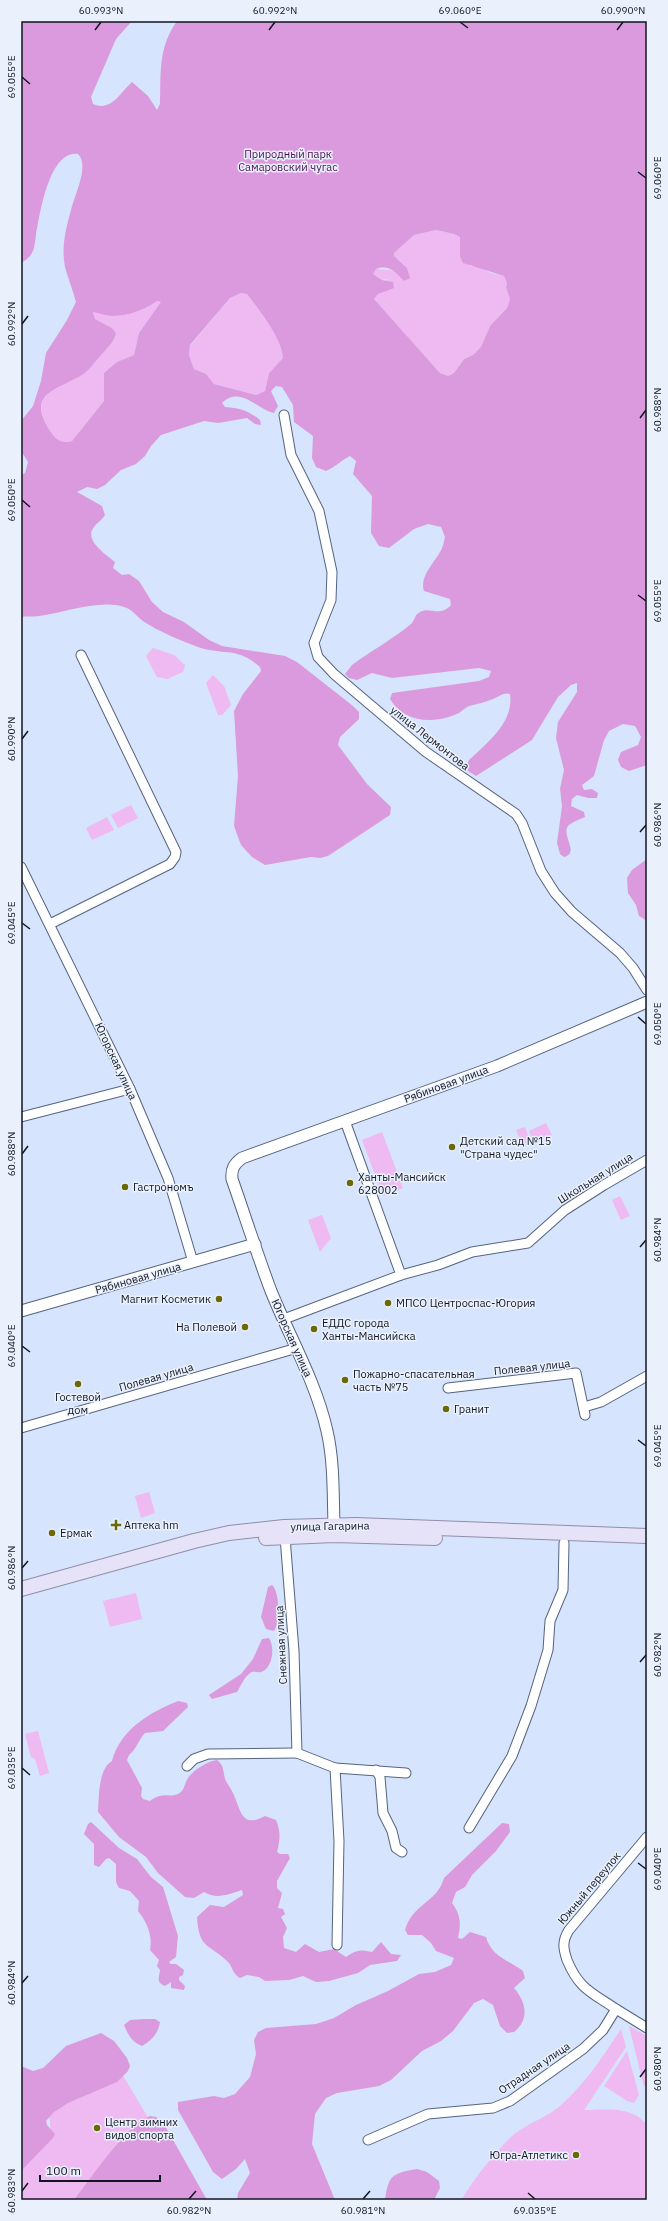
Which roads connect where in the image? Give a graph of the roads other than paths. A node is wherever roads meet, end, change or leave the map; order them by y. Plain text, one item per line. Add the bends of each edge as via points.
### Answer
1 (284, 415) dead end
2 (81, 655) dead end
3 (21, 867) edge
4 (50, 924) junction
5 (647, 990) edge
6 (647, 1002) edge
7 (130, 1089) junction
8 (21, 1117) edge
9 (345, 1121) junction
10 (242, 1158) joint
11 (647, 1160) edge
12 (255, 1244) junction
13 (193, 1262) junction
14 (401, 1275) junction
15 (21, 1311) edge
16 (284, 1319) junction
17 (297, 1348) junction
18 (647, 1376) edge
19 (448, 1388) dead end
20 (21, 1428) edge
21 (334, 1530) junction
22 (285, 1532) junction
23 (647, 1536) edge
24 (565, 1538) junction
25 (647, 1545) edge
26 (89, 1574) junction
27 (21, 1589) edge
28 (21, 1598) edge
29 (297, 1753) junction
30 (187, 1766) dead end
31 (335, 1768) junction
32 (376, 1770) junction
33 (406, 1773) dead end
34 (469, 1828) dead end
35 (647, 1837) edge
36 (402, 1852) dead end
37 (337, 1945) dead end
38 (616, 2009) junction
39 (647, 2028) edge
40 (368, 2140) dead end

1 - 5 street, улица Лермонтова via 291,455 319,511 332,572 332,600 314,643 318,657 334,674 426,752 516,814 541,871 555,893 572,912 620,953
2 - 4 street via 176,852 170,864
3 - 4 street, Югорская улица
4 - 7 street, Югорская улица
6 - 9 street, Рябиновая улица via 497,1066
7 - 8 street
7 - 13 street, Югорская улица via 168,1178
9 - 10 street, Рябиновая улица
9 - 14 street
10 - 12 street, Югорская улица via 232,1168 232,1179
11 - 14 street, Школьная улица via 604,1185 556,1218 528,1243 480,1249 438,1265
12 - 13 street, Рябиновая улица
12 - 16 street, Югорская улица
13 - 15 street, Рябиновая улица
14 - 16 street
16 - 17 street, Югорская улица
17 - 20 street, Полевая улица
17 - 21 street, Югорская улица via 322,1411 328,1435
18 - 19 street, Полевая улица via 584,1411 576,1373
21 - 22 main road, улица Гагарина
21 - 24 main road, улица Гагарина
22 - 26 main road, улица Гагарина via 208,1538
22 - 29 street, Снежная улица via 294,1651
23 - 24 main road, улица Гагарина
24 - 25 main road, улица Гагарина
24 - 34 street via 563,1590 550,1621 548,1650 533,1699 512,1756
26 - 27 main road, улица Гагарина
26 - 28 main road, улица Гагарина
29 - 30 street via 208,1754
29 - 31 street
31 - 32 street
31 - 37 street via 338,1841
32 - 33 street
32 - 36 street via 380,1777 383,1813 396,1848
35 - 38 street, Южный переулок via 569,1930 563,1943 565,1955 578,1983
38 - 39 street
38 - 40 street, Отрадная улица via 602,2030 583,2049 506,2103 493,2108 428,2114

